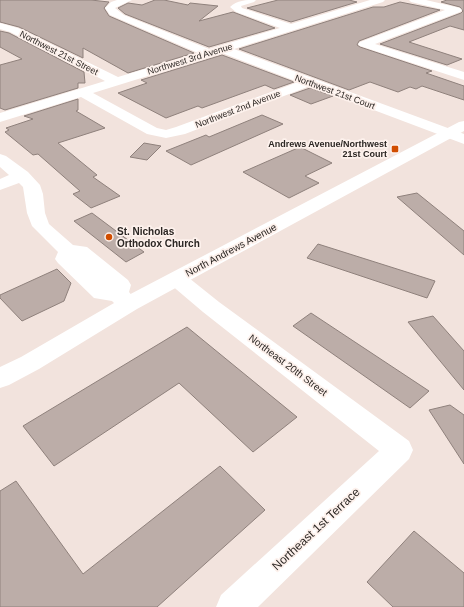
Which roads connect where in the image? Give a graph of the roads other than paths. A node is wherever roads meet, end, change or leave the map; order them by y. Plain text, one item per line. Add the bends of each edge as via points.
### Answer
1 (127, 0) edge
2 (251, 0) edge
3 (380, 0) edge
4 (414, 0) edge
5 (459, 11) edge
6 (0, 26) edge
7 (291, 28) junction
8 (223, 49) junction
9 (208, 53) junction
10 (464, 76) edge
11 (118, 82) junction
12 (309, 82) junction
13 (83, 93) junction
14 (0, 118) edge
15 (464, 125) edge
16 (448, 133) junction
17 (464, 139) edge
18 (0, 159) edge
19 (22, 176) junction
20 (0, 185) edge
21 (177, 279) junction
22 (123, 299) junction
23 (0, 378) edge
24 (399, 450) joint
25 (233, 607) edge

1 - 9 street via 114,4 110,8 113,13
2 - 7 street via 235,7
3 - 7 street, Northwest 3rd Avenue
4 - 5 street
5 - 10 street via 364,44
6 - 11 street, Northwest 21st Street via 14,30
7 - 8 street, Northwest 3rd Avenue
8 - 9 street, Northwest 3rd Avenue
8 - 12 street, Northwest 21st Court
9 - 11 street, Northwest 3rd Avenue
11 - 13 street, Northwest 3rd Avenue
12 - 13 street, Northwest 2nd Avenue via 166,134 152,131
12 - 16 street, Northwest 21st Court
13 - 14 street, Northwest 3rd Avenue
15 - 16 street, North Andrews Avenue
16 - 17 street, Northwest 21st Court
16 - 21 street, North Andrews Avenue
18 - 19 street
19 - 20 street
19 - 22 street via 31,185 41,226 68,251 65,259 102,293
21 - 22 street, North Andrews Avenue
21 - 24 street, Northeast 20th Street
22 - 23 street, North Andrews Avenue via 30,362
24 - 25 street, Northeast 1st Terrace

